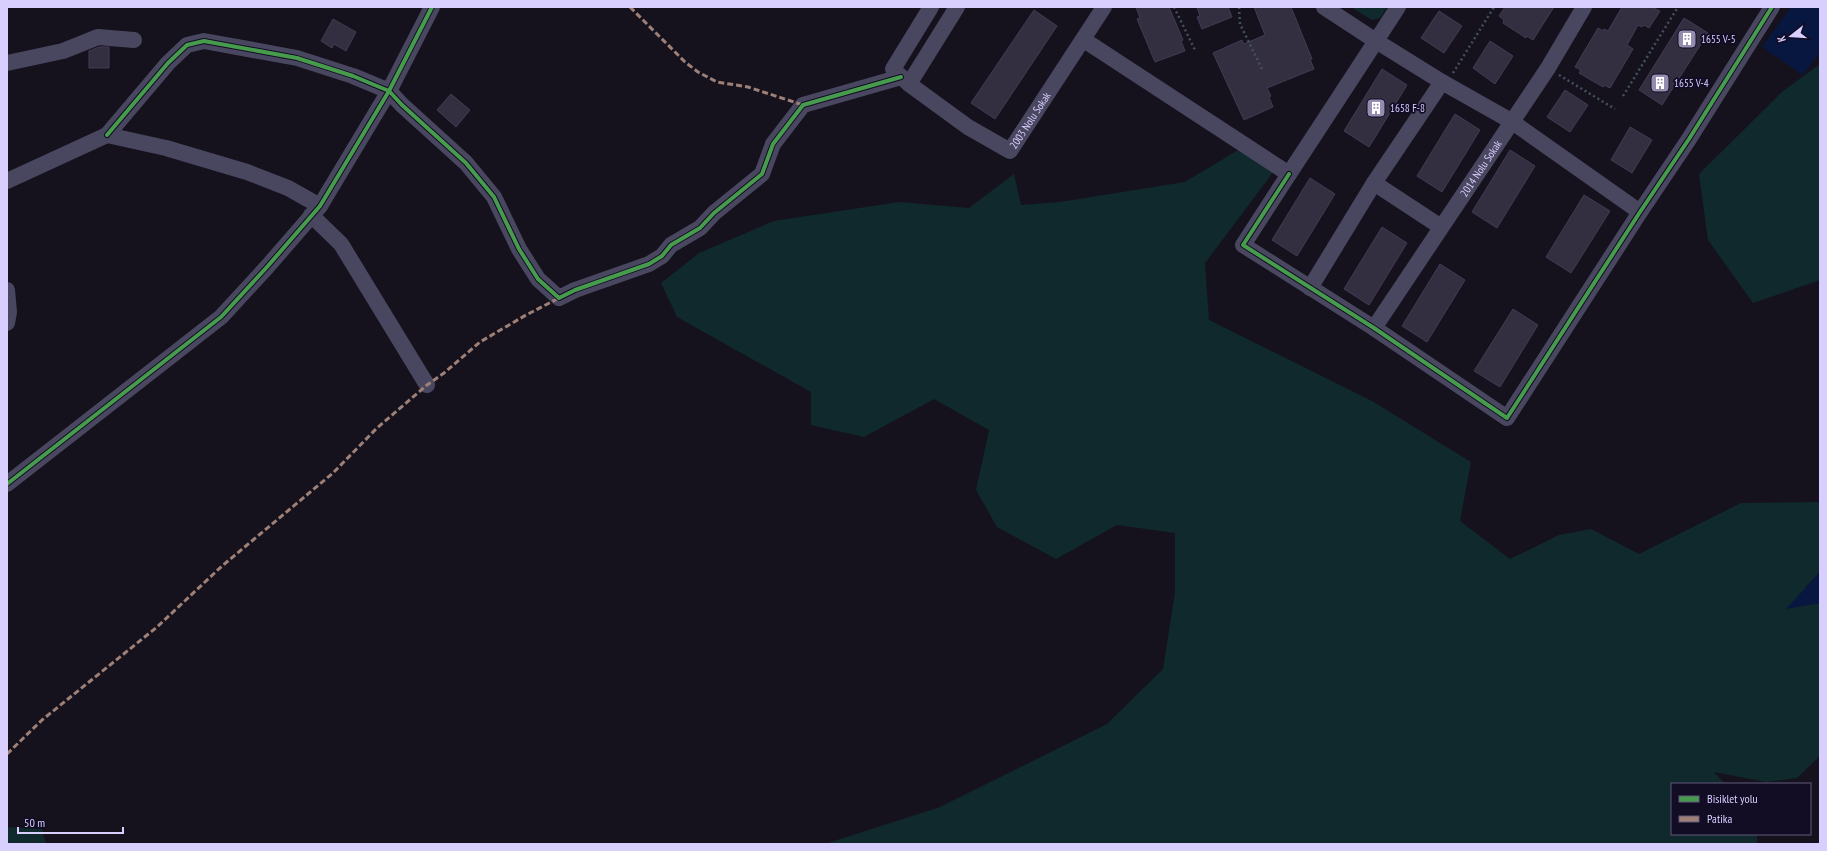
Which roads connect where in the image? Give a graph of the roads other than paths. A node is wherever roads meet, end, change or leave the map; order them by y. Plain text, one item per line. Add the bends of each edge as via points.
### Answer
1 (432, 7) edge
2 (932, 7) edge
3 (957, 7) edge
4 (1104, 7) edge
5 (1324, 7) edge
6 (1398, 7) edge
7 (1584, 7) edge
8 (1772, 7) edge
9 (134, 40) dead end
10 (1084, 40) junction
11 (1376, 40) junction
12 (7, 63) edge
13 (905, 80) junction
14 (1444, 83) junction
15 (389, 91) junction
16 (1511, 121) junction
17 (107, 135) junction
18 (1289, 174) junction
19 (7, 181) edge
20 (1374, 183) junction
21 (315, 210) junction
22 (1640, 212) junction
23 (1441, 228) junction
24 (1310, 288) junction
25 (7, 290) edge
26 (7, 323) edge
27 (1374, 328) junction
28 (427, 385) dead end
29 (7, 484) edge

1 - 15 street
2 - 13 street via 893,69
3 - 13 street
4 - 10 street, 2003 Nolu Sokak
5 - 11 street
6 - 11 street
7 - 16 street, 2014 Nolu Sokak via 1548,68
8 - 22 street
9 - 12 street via 98,37 63,51
10 - 13 street, 2003 Nolu Sokak via 1010,151 968,127
10 - 18 street
11 - 14 street
11 - 18 street
13 - 15 street via 803,105 773,144 762,174 714,213 700,228 671,245 662,256 648,264 574,290 559,298 538,279 519,249 494,198 466,163
14 - 16 street
14 - 20 street
15 - 17 street via 297,58 204,41 187,45 168,63
15 - 21 street
16 - 22 street
16 - 23 street, 2014 Nolu Sokak
17 - 19 street
17 - 21 street via 166,148 247,172 288,188
18 - 24 street via 1243,244
20 - 23 street
20 - 24 street
21 - 28 street via 341,244
21 - 29 street via 221,317
22 - 27 street via 1508,418
23 - 27 street, 2014 Nolu Sokak
24 - 27 street
25 - 26 street

